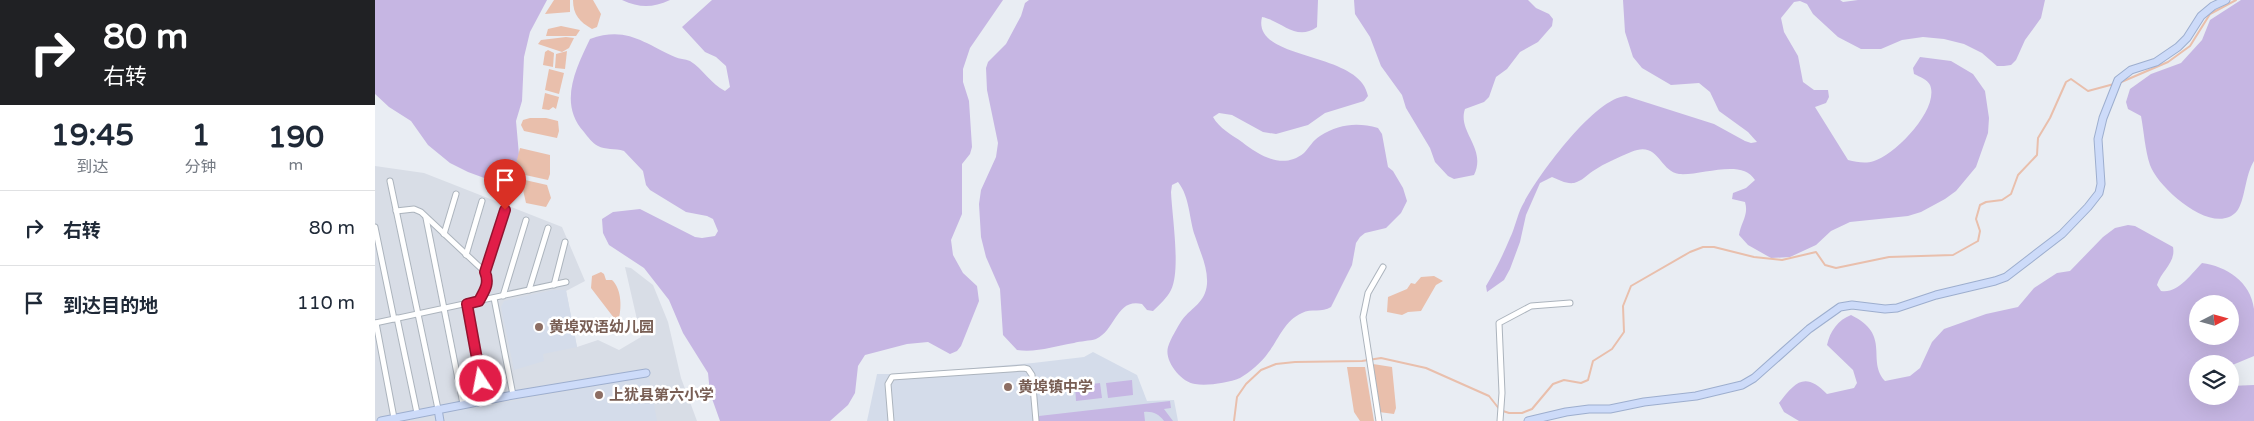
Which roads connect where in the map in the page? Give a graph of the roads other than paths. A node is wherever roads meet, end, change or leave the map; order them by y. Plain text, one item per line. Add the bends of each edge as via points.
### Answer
1 (2225, 0) edge
2 (390, 180) dead end
3 (456, 194) dead end
4 (482, 201) dead end
5 (505, 210) dead end
6 (396, 211) junction
7 (426, 218) junction
8 (526, 220) dead end
9 (375, 227) edge
10 (548, 228) dead end
11 (444, 234) junction
12 (565, 242) dead end
13 (466, 255) junction
14 (1383, 267) dead end
15 (485, 272) junction
16 (566, 282) dead end
17 (554, 285) junction
18 (529, 290) junction
19 (503, 296) junction
20 (494, 298) junction
21 (479, 301) junction
22 (1570, 303) dead end
23 (467, 304) junction
24 (444, 308) junction
25 (418, 314) junction
26 (395, 319) junction
27 (376, 323) edge
28 (647, 372) dead end
29 (513, 395) junction
30 (485, 400) junction
31 (463, 404) junction
32 (438, 409) junction
33 (417, 413) junction
34 (394, 418) junction
35 (381, 421) edge
36 (440, 421) edge
37 (891, 421) edge
38 (1036, 421) edge
39 (1379, 421) edge
40 (1500, 421) edge
41 (1528, 421) edge

1 - 41 street via 2201,16 2177,47 2156,62 2131,70 2118,80 2098,139 2101,184 2095,199 2062,234 2006,276 1897,308 1841,307 1809,329 1742,385 1696,396 1610,409 1589,408
2 - 6 street
3 - 11 street
4 - 13 street
5 - 15 street
6 - 7 street via 414,208
6 - 25 street
7 - 11 street
7 - 24 street
8 - 19 street
9 - 26 street
10 - 18 street
11 - 13 street
12 - 17 street
13 - 15 street
14 - 39 street via 1368,293 1363,317
15 - 21 street via 487,286
16 - 17 street
17 - 18 street
18 - 19 street
19 - 20 street
20 - 21 street
20 - 29 street
21 - 23 street
22 - 40 street via 1531,306 1499,323
23 - 24 street
23 - 30 street
24 - 25 street
24 - 31 street
25 - 26 street
25 - 32 street
26 - 27 street
26 - 33 street
27 - 34 street
28 - 29 street
29 - 30 street
30 - 31 street
31 - 32 street
32 - 33 street
32 - 36 street
33 - 34 street
34 - 35 street
37 - 38 street via 888,384 892,377 1024,368 1032,375

